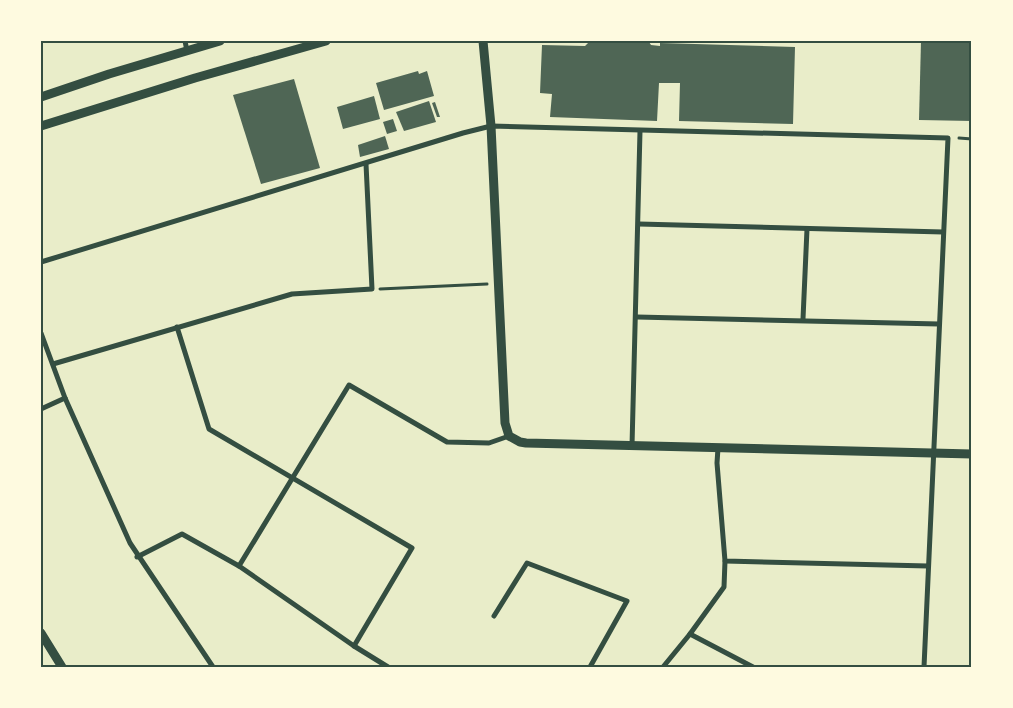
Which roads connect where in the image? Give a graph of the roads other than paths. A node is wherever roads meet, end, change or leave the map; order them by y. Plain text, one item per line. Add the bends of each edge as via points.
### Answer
1 (184, 41) edge
2 (220, 41) edge
3 (326, 41) edge
4 (483, 41) edge
5 (188, 51) junction
6 (41, 96) edge
7 (41, 126) edge
8 (491, 126) junction
9 (640, 131) junction
10 (366, 164) junction
11 (639, 224) junction
12 (807, 229) junction
13 (943, 232) junction
14 (41, 262) edge
15 (637, 317) junction
16 (803, 320) junction
17 (940, 324) junction
18 (177, 327) junction
19 (41, 333) edge
20 (53, 364) junction
21 (65, 398) junction
22 (41, 409) edge
23 (509, 436) junction
24 (632, 446) junction
25 (718, 448) junction
26 (934, 454) junction
27 (972, 454) edge
28 (291, 478) junction
29 (138, 557) junction
30 (725, 561) junction
31 (239, 566) junction
32 (928, 566) junction
33 (494, 616) dead end
34 (41, 633) edge
35 (690, 634) junction
36 (354, 646) junction
37 (62, 667) edge
38 (213, 667) edge
39 (388, 667) edge
40 (590, 667) edge
41 (663, 667) edge
42 (753, 667) edge
43 (924, 667) edge

1 - 5 street
2 - 5 street
3 - 7 street
4 - 8 street
5 - 6 street
8 - 9 street
8 - 10 street
8 - 23 street via 505,423
9 - 11 street
9 - 13 street via 948,138
10 - 14 street
10 - 18 street via 372,289 292,294
11 - 12 street
11 - 15 street
12 - 13 street
12 - 16 street
13 - 17 street
15 - 16 street
15 - 24 street
16 - 17 street
17 - 26 street
18 - 20 street
18 - 28 street via 209,429
19 - 20 street
20 - 21 street
21 - 22 street
21 - 29 street
23 - 24 street via 526,443
23 - 28 street via 489,443 447,442 349,385
24 - 25 street
25 - 26 street
25 - 30 street
26 - 27 street
26 - 32 street
28 - 31 street
28 - 36 street via 412,548
29 - 31 street via 182,534
29 - 38 street
30 - 32 street
30 - 35 street via 724,587
31 - 36 street
32 - 43 street
33 - 40 street via 527,563 627,601
34 - 37 street
35 - 41 street
35 - 42 street
36 - 39 street

